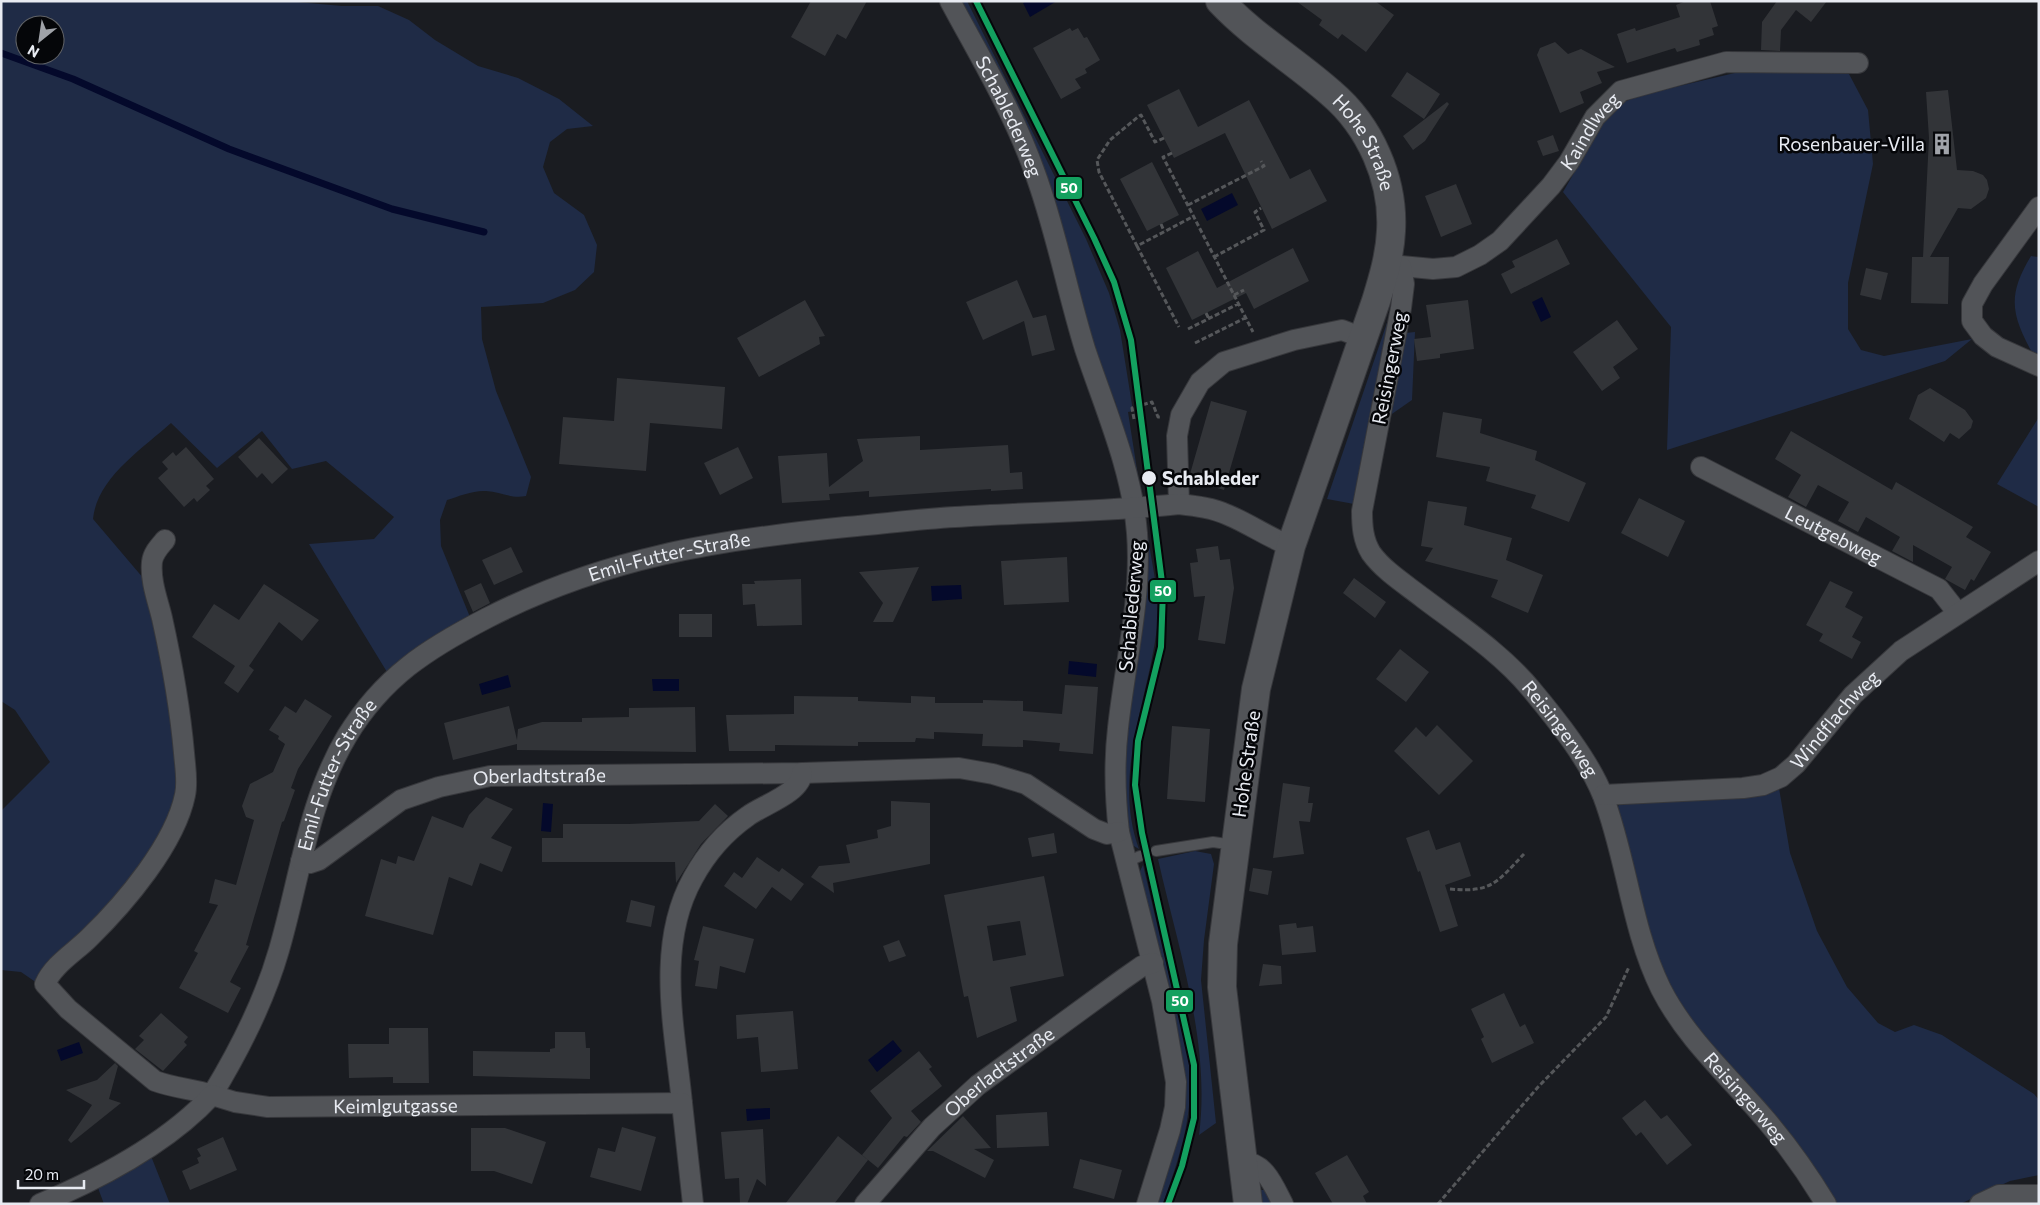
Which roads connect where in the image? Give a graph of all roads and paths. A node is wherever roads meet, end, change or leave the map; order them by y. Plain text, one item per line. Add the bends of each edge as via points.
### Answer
1 (950, 1) edge
2 (1220, 1) edge
3 (1858, 64) dead end
4 (1164, 138) dead end
5 (1172, 153) dead end
6 (1261, 160) dead end
7 (1188, 205) junction
8 (2039, 207) edge
9 (1262, 208) dead end
10 (1194, 216) junction
11 (1161, 224) dead end
12 (1164, 231) junction
13 (1137, 246) junction
14 (1214, 256) junction
15 (1394, 266) junction
16 (1244, 290) dead end
17 (1234, 295) junction
18 (1238, 304) junction
19 (1206, 313) dead end
20 (1246, 318) junction
21 (1209, 319) junction
22 (1178, 327) dead end
23 (1188, 329) dead end
24 (1363, 338) junction
25 (1195, 343) dead end
26 (1260, 351) junction
27 (2039, 366) edge
28 (1158, 417) dead end
29 (1134, 419) dead end
30 (1701, 467) dead end
31 (1179, 504) junction
32 (1134, 508) junction
33 (165, 540) dead end
34 (1291, 546) junction
35 (2039, 561) edge
36 (1957, 612) junction
37 (802, 773) junction
38 (1602, 795) junction
39 (1119, 832) junction
40 (1235, 845) junction
41 (1156, 851) dead end
42 (1524, 854) dead end
43 (301, 861) junction
44 (1450, 889) dead end
45 (1632, 959) dead end
46 (1153, 963) junction
47 (212, 1095) junction
48 (682, 1102) junction
49 (1243, 1162) junction
50 (2039, 1195) edge
51 (2018, 1199) edge
52 (40, 1204) edge
53 (693, 1204) edge
54 (865, 1204) edge
55 (1147, 1204) edge
56 (1248, 1204) edge
57 (1283, 1204) edge
58 (1438, 1204) edge
59 (1826, 1204) edge
60 (1980, 1204) edge

1 - 32 street, Schablederweg via 1019,132 1035,172 1086,349 1118,440
2 - 15 main road, Hohe Straße via 1239,21 1333,94 1354,117 1382,167 1390,198
3 - 15 street, Kaindlweg via 1726,62 1621,91 1595,117 1570,162 1551,186 1500,241 1456,267
4 - 13 path via 1155,142 1141,115 1110,140 1097,160 1099,172
5 - 7 path via 1164,157
6 - 7 path via 1264,166
7 - 10 path
8 - 27 street via 1972,304 1972,321 1983,336 1997,347
9 - 14 path via 1255,212 1264,230
10 - 12 path
10 - 14 path
11 - 12 path
12 - 13 path
13 - 22 path
14 - 17 path
15 - 24 main road, Hohe Straße
15 - 38 street, Reisingerweg via 1404,284 1362,511 1362,532 1371,552 1386,569 1486,646 1530,688 1578,752
16 - 17 path
17 - 18 path
18 - 20 path
18 - 21 path
19 - 21 path
20 - 25 path
20 - 26 path
21 - 23 path
24 - 26 street via 1342,330
24 - 34 main road, Hohe Straße
26 - 31 street via 1224,362 1200,382 1190,396 1181,415 1177,436
28 - 29 path via 1152,402 1132,408
30 - 36 street, Leutgebweg via 1939,590
31 - 32 street, Emil-Futter-Straße
31 - 34 street, Emil-Futter-Straße via 1227,514 1271,539
32 - 39 street, Schablederweg via 1136,587 1115,777
32 - 43 street, Emil-Futter-Straße via 952,517 756,536 632,561 525,599 426,652 386,684 364,711 334,760 321,790
33 - 47 street via 152,562 181,724 186,792 181,813 170,838 141,877 93,935 49,973 45,984 68,1009 155,1081
34 - 40 main road, Hohe Straße via 1256,689
35 - 36 street, Windflachweg
36 - 38 street, Windflachweg via 1901,651 1875,674 1781,778 1743,788
37 - 39 street, Oberladtstraße via 959,768 993,774 1026,784 1094,830 1106,834
37 - 43 street, Oberladtstraße via 490,776 439,787 401,800 319,860
37 - 48 street via 802,779 795,787 726,833 692,879 682,903 670,962
38 - 59 street, Reisingerweg via 1635,919 1662,990 1680,1022 1703,1052 1767,1120
39 - 46 street, Schablederweg via 1133,859
40 - 41 lane via 1213,842
40 - 49 main road, Hohe Straße via 1223,944 1222,987
42 - 44 path via 1499,880 1485,889
43 - 47 street, Emil-Futter-Straße via 264,995 248,1032
45 - 58 path via 1606,1017 1538,1087
46 - 54 street, Oberladtstraße via 1142,966 978,1085 932,1127
46 - 55 street, Schablederweg via 1176,1082 1170,1130
47 - 48 street, Keimlgutgasse via 268,1106
47 - 52 street via 196,1112 127,1161
48 - 53 street
49 - 56 main road, Hohe Straße
49 - 57 street via 1252,1162 1261,1168
50 - 51 street
51 - 60 street via 1999,1195

